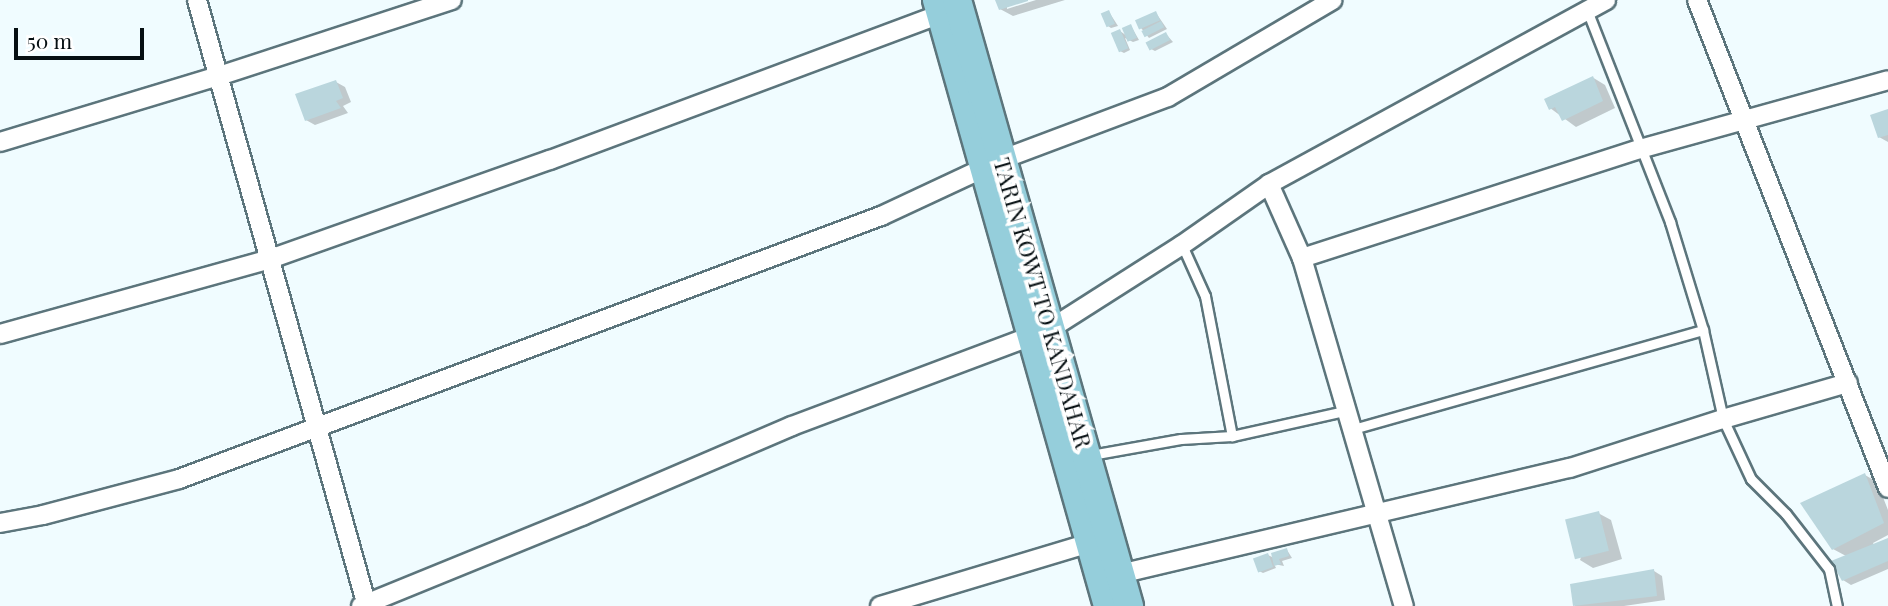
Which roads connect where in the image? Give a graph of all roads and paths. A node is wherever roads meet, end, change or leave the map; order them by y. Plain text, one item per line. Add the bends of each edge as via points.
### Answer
1 (197, 0) edge
2 (452, 0) edge
3 (1333, 0) edge
4 (1606, 0) edge
5 (1696, 0) edge
6 (945, 5) edge
7 (1585, 5) edge
8 (219, 76) junction
9 (1888, 80) edge
10 (1745, 120) junction
11 (0, 142) edge
12 (1640, 149) junction
13 (994, 164) junction
14 (1269, 184) junction
15 (1182, 245) junction
16 (1302, 258) junction
17 (270, 259) junction
18 (1703, 330) junction
19 (1041, 333) junction
20 (0, 334) edge
21 (1848, 383) junction
22 (1348, 410) junction
23 (1723, 419) junction
24 (317, 428) junction
25 (1353, 429) junction
26 (1233, 436) junction
27 (1086, 455) junction
28 (1888, 488) edge
29 (1378, 515) junction
30 (0, 523) edge
31 (1090, 543) junction
32 (1120, 574) junction
33 (365, 605) edge
34 (880, 606) edge
35 (1108, 606) edge
36 (1129, 606) edge
37 (1404, 606) edge
38 (1837, 606) edge

1 - 8 street
2 - 8 street
3 - 13 street via 1168,97
4 - 7 street
5 - 10 street
6 - 13 main road, TARIN KOWT TO KANDAHAR
6 - 17 street via 550,160
7 - 12 lane
7 - 14 street
8 - 11 street
8 - 17 street
9 - 10 street
10 - 12 street
10 - 21 street
12 - 16 street
12 - 18 lane via 1670,222
13 - 19 main road, TARIN KOWT TO KANDAHAR
13 - 24 street via 881,216
14 - 15 street
14 - 16 street
15 - 19 street
15 - 26 lane via 1205,296
16 - 22 street
17 - 20 street
17 - 24 street
18 - 23 lane
18 - 25 lane
19 - 27 main road, TARIN KOWT TO KANDAHAR
19 - 31 main road, TARIN KOWT TO KANDAHAR
19 - 33 street via 792,426
21 - 23 street
21 - 28 street
22 - 25 street
22 - 26 lane
23 - 29 street via 1570,468
23 - 38 lane via 1751,479 1786,514 1829,569
24 - 30 street via 179,478 43,516
24 - 33 street
25 - 29 street
26 - 27 lane via 1181,439
27 - 32 main road, TARIN KOWT TO KANDAHAR
29 - 32 street
29 - 37 street
31 - 34 street
31 - 35 main road, TARIN KOWT TO KANDAHAR
32 - 36 main road, TARIN KOWT TO KANDAHAR

